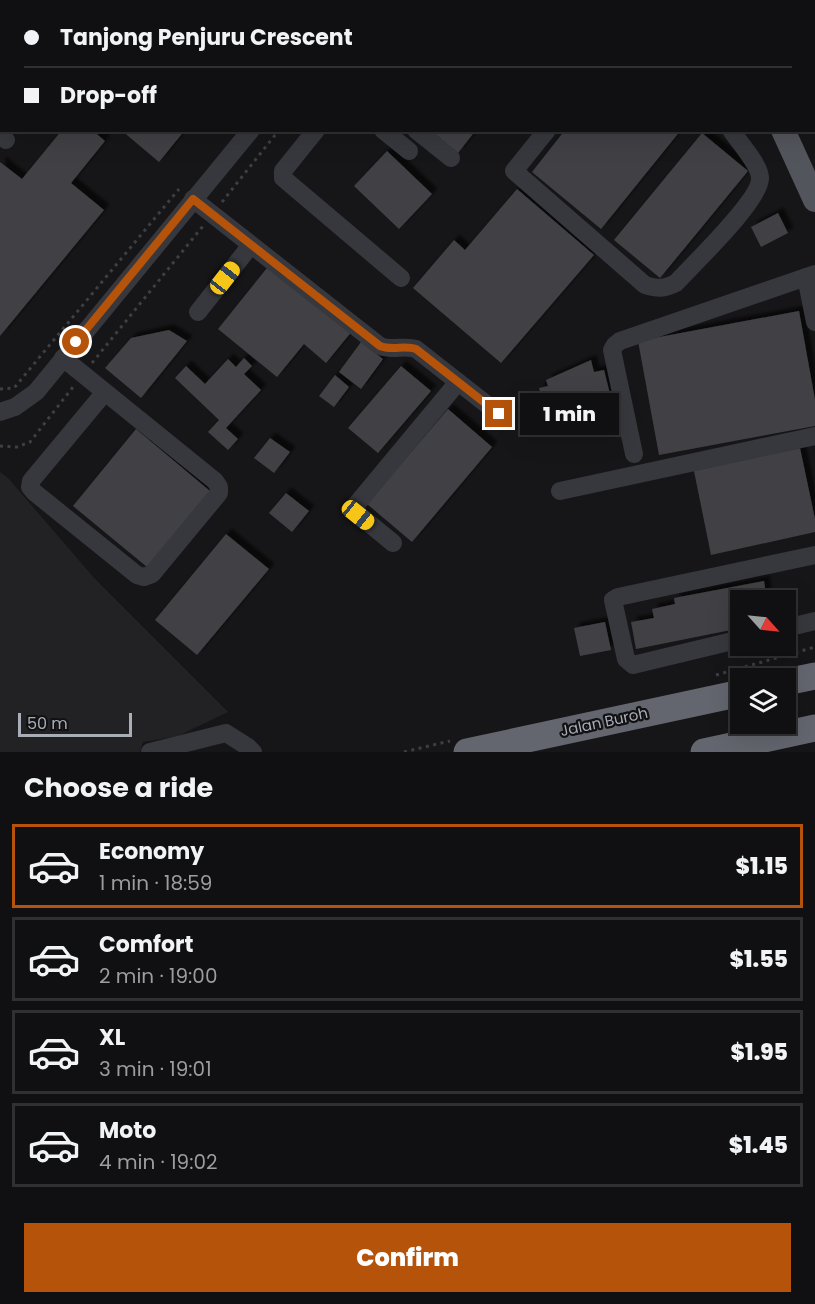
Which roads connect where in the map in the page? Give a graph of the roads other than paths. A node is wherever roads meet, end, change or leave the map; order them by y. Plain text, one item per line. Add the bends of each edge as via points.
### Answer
1 (314, 132) edge
2 (385, 132) edge
3 (418, 132) edge
4 (546, 132) edge
5 (731, 132) edge
6 (785, 132) edge
7 (786, 132) edge
8 (240, 134) edge
9 (815, 149) edge
10 (409, 151) dead end
11 (451, 158) dead end
12 (188, 192) junction
13 (815, 200) edge
14 (251, 245) junction
15 (811, 276) edge
16 (401, 278) dead end
17 (198, 312) dead end
18 (815, 322) edge
19 (63, 358) junction
20 (458, 382) junction
21 (105, 392) junction
22 (0, 412) edge
23 (499, 414) dead end
24 (815, 436) edge
25 (634, 454) dead end
26 (560, 491) dead end
27 (393, 543) dead end
28 (815, 555) edge
29 (815, 621) edge
30 (796, 626) edge
31 (730, 642) edge
32 (815, 676) edge
33 (796, 680) edge
34 (730, 695) edge
35 (815, 728) edge
36 (150, 752) edge
37 (253, 752) edge
38 (467, 752) edge
39 (704, 752) edge

1 - 16 street via 283,171 283,178
2 - 10 street
3 - 11 street
4 - 5 street via 514,171 645,285 657,289 676,283 748,204 758,187 757,167
6 - 13 main road
7 - 9 main road via 801,145
8 - 12 street
12 - 14 street
12 - 19 street
14 - 17 street
14 - 20 street via 380,346 416,349
15 - 18 street
15 - 25 street via 615,345 612,350
19 - 21 street
19 - 22 street via 36,392
20 - 23 street
20 - 27 street via 355,506 358,515
21 - 21 street via 30,487 144,577 152,574 219,494 219,487
24 - 26 street
28 - 31 street via 613,600 626,659 633,665
29 - 30 street
32 - 33 highway
34 - 38 highway, Jalan Buroh
35 - 39 highway
36 - 37 street via 226,733

